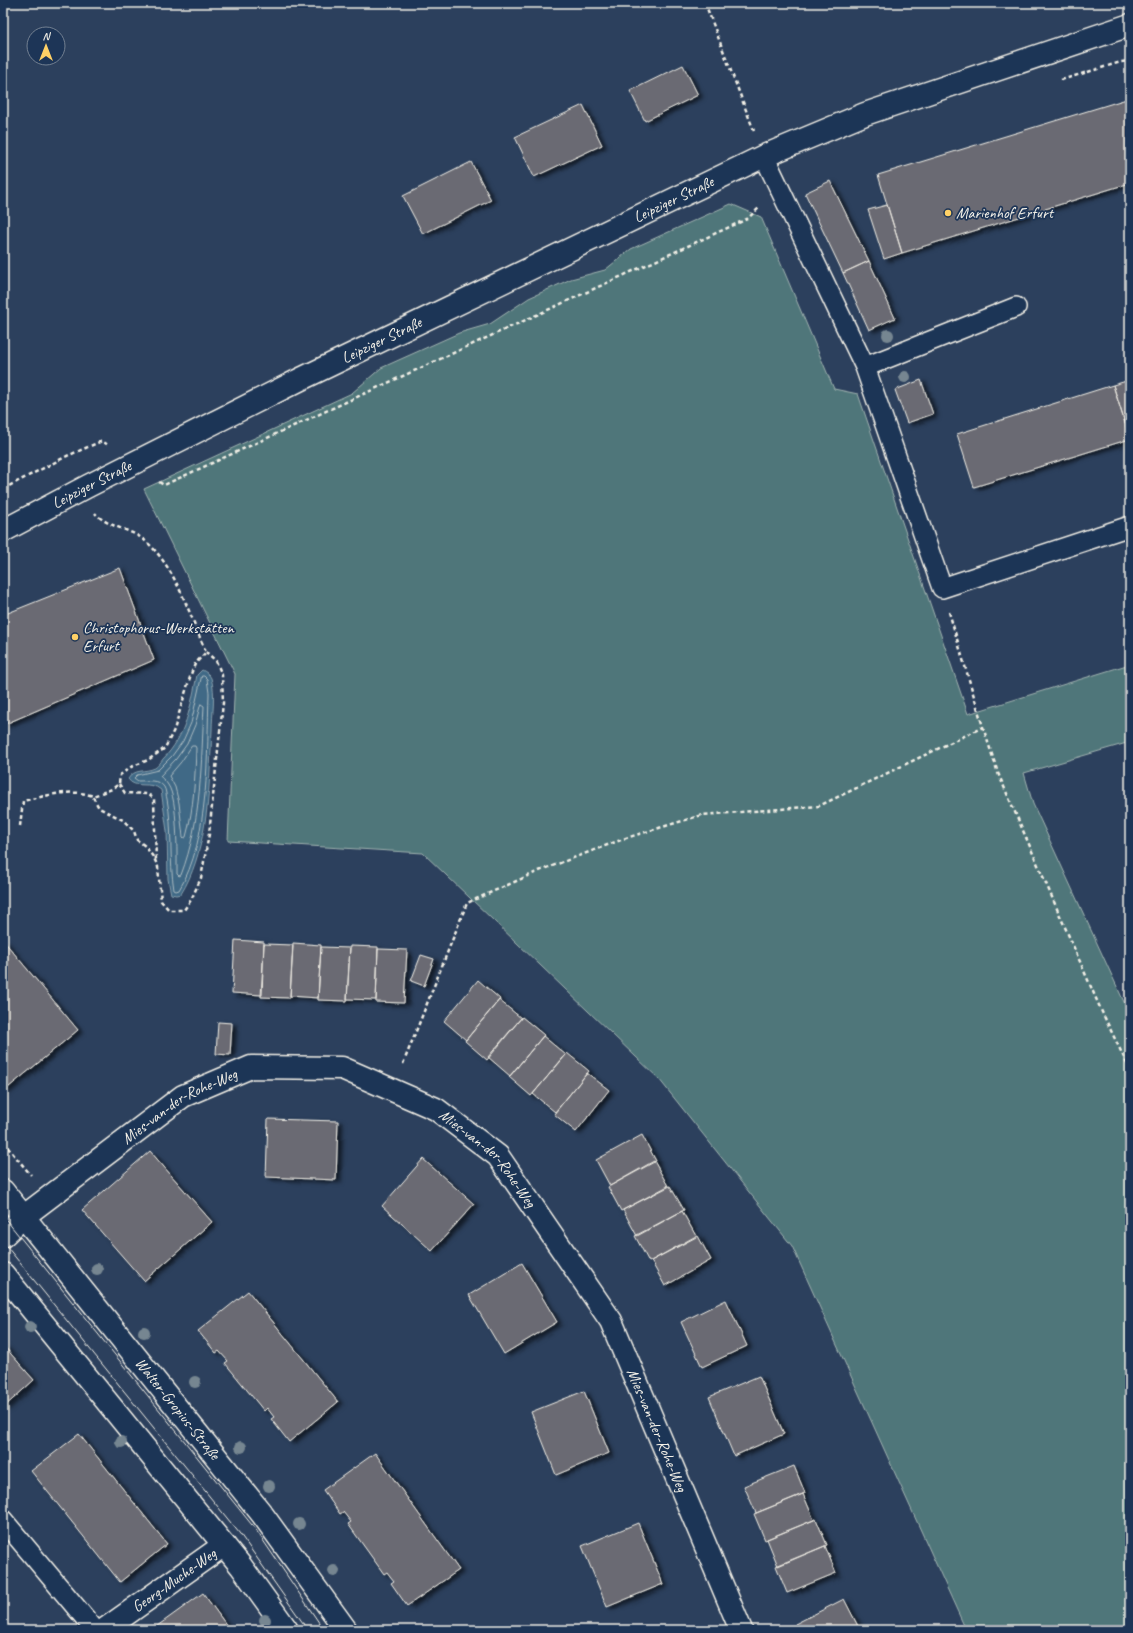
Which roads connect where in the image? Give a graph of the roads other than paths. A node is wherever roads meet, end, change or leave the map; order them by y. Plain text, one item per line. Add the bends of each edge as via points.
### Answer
1 (1130, 25) edge
2 (764, 156) junction
3 (1016, 307) dead end
4 (865, 367) junction
5 (1130, 526) edge
6 (3, 531) edge
7 (3, 1191) edge
8 (23, 1217) junction
9 (3, 1236) edge
10 (3, 1274) edge
11 (3, 1520) edge
12 (224, 1545) junction
13 (95, 1630) edge
14 (104, 1630) edge
15 (287, 1630) edge
16 (346, 1630) edge
17 (741, 1630) edge

1 - 2 street, Leipziger Straße via 865,114
2 - 4 lane
2 - 6 street, Leipziger Straße via 301,379 94,482
3 - 4 lane
4 - 5 lane via 942,588
7 - 8 street, Walter-Gropius-Straße
8 - 9 street, Mies-van-der-Rohe-Weg
8 - 16 street, Walter-Gropius-Straße via 262,1514
8 - 17 street, Mies-van-der-Rohe-Weg via 183,1096 251,1067 342,1068 436,1109 498,1156 611,1320
10 - 12 street
11 - 13 lane
12 - 14 street, Georg-Muche-Weg
12 - 15 street

